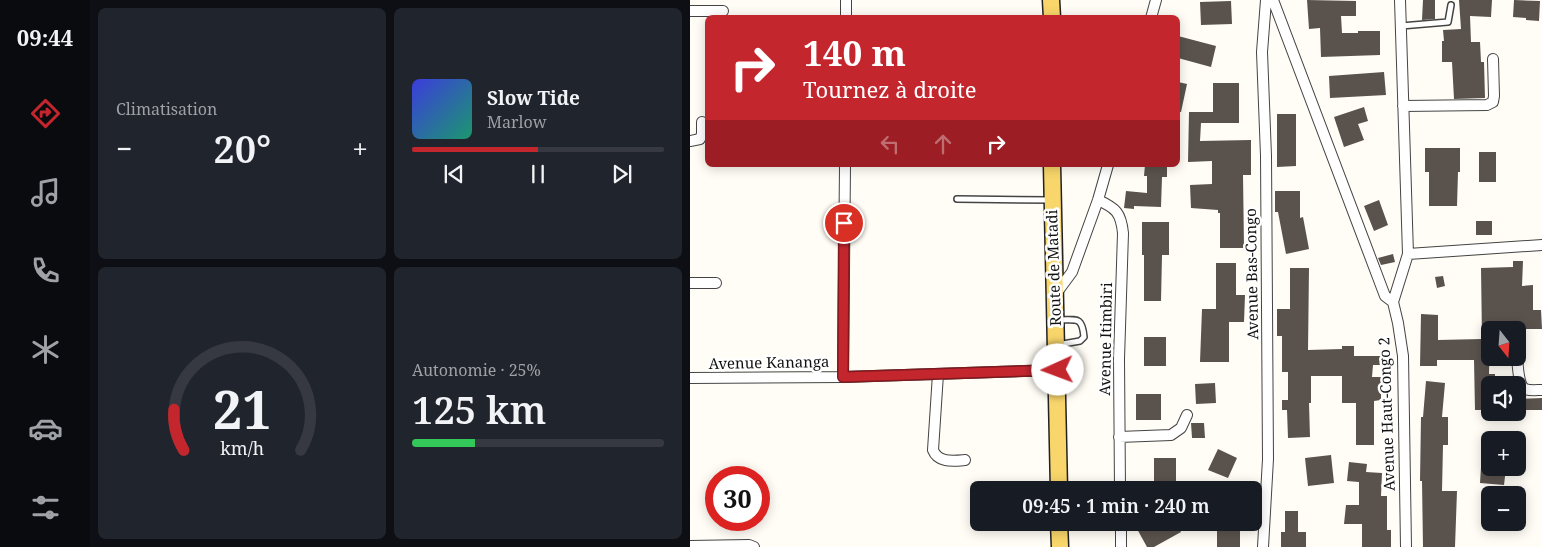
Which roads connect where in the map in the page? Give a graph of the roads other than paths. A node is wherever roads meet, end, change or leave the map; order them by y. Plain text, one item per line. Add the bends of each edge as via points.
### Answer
1 (846, 0) edge
2 (1051, 0) edge
3 (1156, 0) edge
4 (1266, 0) edge
5 (1273, 0) edge
6 (1400, 0) edge
7 (1451, 6) dead end
8 (690, 11) edge
9 (723, 11) dead end
10 (846, 15) edge
11 (1052, 15) edge
12 (1152, 15) edge
13 (1401, 26) junction
14 (1493, 59) dead end
15 (1403, 106) junction
16 (702, 122) dead end
17 (690, 141) edge
18 (845, 167) edge
19 (1052, 167) edge
20 (1107, 167) edge
21 (957, 199) dead end
22 (1052, 200) junction
23 (1098, 200) junction
24 (1542, 245) edge
25 (1408, 254) junction
26 (690, 283) edge
27 (716, 284) dead end
28 (1054, 295) junction
29 (1393, 302) junction
30 (1055, 320) junction
31 (1056, 345) junction
32 (1518, 366) edge
33 (1058, 370) junction
34 (938, 374) junction
35 (843, 377) junction
36 (690, 378) edge
37 (1542, 390) edge
38 (1187, 415) dead end
39 (1119, 437) junction
40 (965, 460) dead end
41 (1059, 481) edge
42 (1120, 481) edge
43 (1059, 531) edge
44 (1121, 531) edge
45 (690, 546) edge
46 (754, 547) edge
47 (1060, 547) edge
48 (1121, 547) edge
49 (1263, 547) edge
50 (1406, 547) edge

1 - 10 street
2 - 11 main road
3 - 12 street
4 - 49 street, Avenue Bas-Congo via 1262,52 1268,459
5 - 29 street via 1385,296
6 - 13 street
7 - 13 lane via 1448,22
8 - 9 street
13 - 15 street
14 - 15 street via 1493,102 1487,105
15 - 25 street
16 - 17 street via 700,139
18 - 35 street
19 - 22 main road, Route de Matadi
20 - 23 street
21 - 22 lane
22 - 28 main road, Route de Matadi
23 - 28 street via 1072,272
23 - 39 street, Avenue Itimbiri via 1112,206 1118,213 1123,233
24 - 25 street
25 - 29 street
26 - 27 street
28 - 30 main road, Route de Matadi
29 - 50 street, Avenue Haut-Congo 2 via 1403,356
30 - 31 main road, Route de Matadi
30 - 31 lane via 1077,320 1083,325 1084,337
31 - 33 main road, Route de Matadi
32 - 37 street via 1523,388
33 - 34 street, Avenue Kananga
33 - 41 main road, Route de Matadi
34 - 35 street, Avenue Kananga
34 - 40 street via 933,450 935,456 942,460
35 - 36 street, Avenue Kananga
38 - 39 street via 1181,428 1171,435
39 - 42 street, Avenue Itimbiri
43 - 47 main road
44 - 48 street
45 - 46 street

